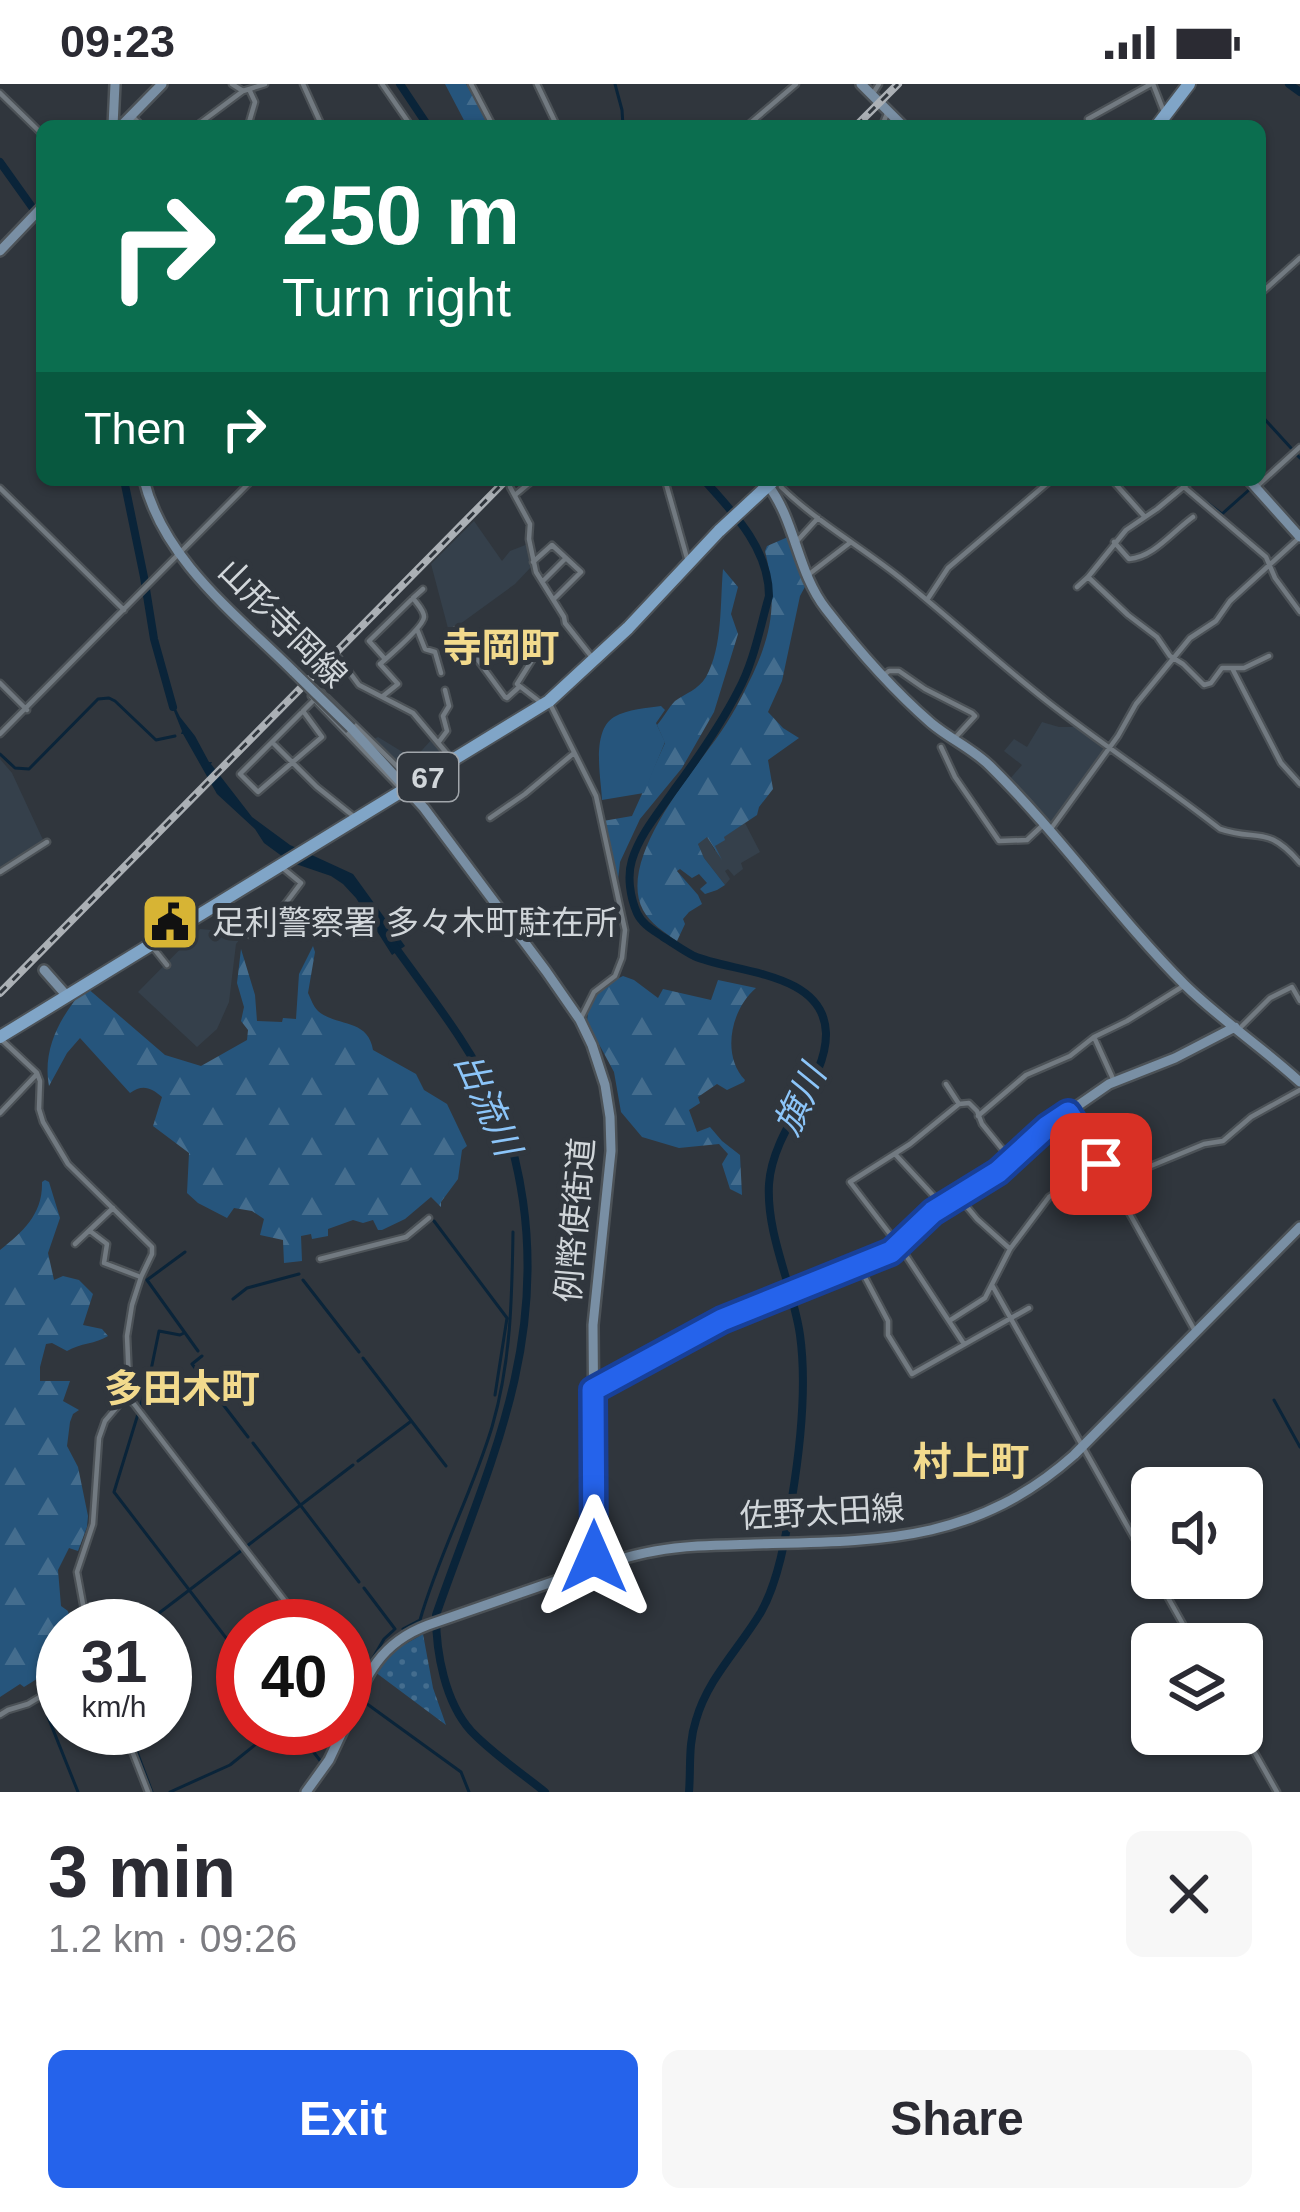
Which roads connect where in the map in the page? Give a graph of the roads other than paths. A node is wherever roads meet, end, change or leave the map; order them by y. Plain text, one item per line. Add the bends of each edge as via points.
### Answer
1 (115, 84) edge
2 (162, 84) edge
3 (232, 84) edge
4 (265, 84) edge
5 (303, 84) edge
6 (382, 84) edge
7 (471, 84) edge
8 (537, 84) edge
9 (796, 84) edge
10 (861, 84) edge
11 (879, 84) edge
12 (1152, 84) edge
13 (1189, 84) edge
14 (246, 90) junction
15 (0, 93) edge
16 (872, 95) junction
17 (115, 100) junction
18 (141, 105) junction
19 (888, 111) junction
20 (131, 115) junction
21 (1088, 119) dead end
22 (117, 120) edge
23 (125, 120) edge
24 (136, 120) edge
25 (204, 120) edge
26 (250, 120) edge
27 (319, 120) edge
28 (406, 120) edge
29 (490, 120) edge
30 (554, 120) edge
31 (755, 120) edge
32 (884, 120) edge
33 (897, 120) edge
34 (1161, 120) edge
35 (36, 128) edge
36 (36, 213) edge
37 (0, 251) edge
38 (1300, 258) edge
39 (1266, 289) edge
40 (1300, 447) edge
41 (1266, 473) edge
42 (146, 486) edge
43 (246, 486) edge
44 (526, 486) edge
45 (666, 486) edge
46 (765, 486) edge
47 (768, 486) edge
48 (782, 486) edge
49 (1044, 486) edge
50 (1117, 486) edge
51 (1254, 486) edge
52 (510, 487) dead end
53 (1184, 487) joint
54 (0, 488) edge
55 (515, 495) junction
56 (1144, 517) junction
57 (1192, 517) dead end
58 (818, 518) junction
59 (1300, 537) edge
60 (796, 541) junction
61 (851, 542) junction
62 (1114, 542) junction
63 (179, 554) junction
64 (566, 559) junction
65 (533, 562) junction
66 (690, 562) junction
67 (1270, 565) junction
68 (808, 576) junction
69 (1088, 577) junction
70 (543, 581) junction
71 (1077, 587) dead end
72 (423, 590) dead end
73 (413, 598) junction
74 (554, 599) junction
75 (927, 600) junction
76 (124, 610) junction
77 (1300, 612) edge
78 (417, 628) junction
79 (456, 630) dead end
80 (538, 649) dead end
81 (1269, 656) dead end
82 (339, 658) dead end
83 (386, 659) junction
84 (1174, 659) junction
85 (595, 660) junction
86 (1233, 670) junction
87 (441, 673) dead end
88 (884, 675) junction
89 (0, 683) edge
90 (518, 688) junction
91 (445, 690) dead end
92 (383, 695) junction
93 (315, 699) junction
94 (546, 703) junction
95 (27, 710) junction
96 (303, 711) junction
97 (0, 734) edge
98 (954, 740) junction
99 (272, 742) junction
100 (438, 743) junction
101 (941, 747) dead end
102 (1109, 747) junction
103 (574, 753) junction
104 (452, 761) junction
105 (293, 763) junction
106 (1300, 784) edge
107 (408, 788) junction
108 (490, 818) dead end
109 (357, 820) junction
110 (1047, 827) junction
111 (47, 842) dead end
112 (1300, 863) edge
113 (283, 864) junction
114 (0, 872) edge
115 (250, 934) dead end
116 (151, 945) junction
117 (167, 965) dead end
118 (44, 970) dead end
119 (1185, 985) junction
120 (67, 996) junction
121 (1300, 1001) edge
122 (580, 1020) junction
123 (1237, 1029) junction
124 (0, 1037) edge
125 (1094, 1037) junction
126 (38, 1073) junction
127 (1114, 1081) junction
128 (946, 1084) dead end
129 (1300, 1086) edge
130 (959, 1104) junction
131 (0, 1113) edge
132 (1068, 1113) junction
133 (979, 1116) junction
134 (895, 1154) junction
135 (1012, 1161) junction
136 (1101, 1164) junction
137 (1112, 1182) junction
138 (958, 1196) junction
139 (942, 1205) junction
140 (112, 1208) junction
141 (429, 1218) dead end
142 (1300, 1227) edge
143 (90, 1231) junction
144 (896, 1243) junction
145 (75, 1244) dead end
146 (1010, 1249) junction
147 (320, 1259) dead end
148 (141, 1277) junction
149 (992, 1285) junction
150 (1029, 1308) dead end
151 (1011, 1318) junction
152 (949, 1321) junction
153 (1196, 1333) junction
154 (964, 1344) junction
155 (593, 1390) junction
156 (124, 1396) junction
157 (1083, 1447) junction
158 (1131, 1533) edge
159 (595, 1567) junction
160 (83, 1599) edge
161 (283, 1599) edge
162 (372, 1668) edge
163 (36, 1699) edge
164 (0, 1715) edge
165 (134, 1755) edge
166 (331, 1755) edge
167 (1256, 1755) edge
168 (148, 1792) edge
169 (306, 1792) edge
170 (1276, 1792) edge

1 - 17 main road
2 - 18 main road
3 - 14 street
4 - 14 street
5 - 27 street
6 - 28 street
7 - 29 street
8 - 30 street
9 - 31 street
10 - 16 main road
11 - 16 street
12 - 21 street
12 - 34 street
13 - 34 main road
14 - 25 street
14 - 26 street via 255,101
15 - 35 street
16 - 19 main road
17 - 18 main road via 126,112
17 - 22 main road
18 - 20 main road
19 - 32 street
19 - 33 main road
20 - 23 main road
20 - 24 street
36 - 37 main road
38 - 39 street
40 - 41 street
42 - 63 main road, 山形寺岡線
43 - 63 street
44 - 55 street
45 - 66 street
46 - 66 main road, 67
47 - 60 main road
48 - 58 street
49 - 75 street via 948,568
50 - 56 street
51 - 59 main road
52 - 55 street
53 - 56 street
53 - 67 street
54 - 76 street
55 - 65 street via 530,524
56 - 62 street
57 - 62 street via 1147,557 1129,559
58 - 60 street
58 - 61 street
59 - 67 street
60 - 68 main road
61 - 68 street
61 - 75 street
62 - 69 street
63 - 76 street
63 - 107 main road, 山形寺岡線, bridge
64 - 65 street via 552,545
64 - 70 street
64 - 74 street via 581,572
65 - 70 street
66 - 85 main road, 67
67 - 77 street
67 - 84 street
68 - 88 main road
69 - 71 street
69 - 84 street
70 - 74 street
72 - 73 street
73 - 78 street via 424,619
73 - 83 street via 369,641
74 - 85 street
75 - 102 street
76 - 95 street
78 - 83 street
78 - 87 street
79 - 90 street via 506,698
80 - 90 street
81 - 86 street
82 - 92 street via 359,685
83 - 92 street via 380,664 398,684
84 - 86 street via 1204,685 1222,668
84 - 102 street
85 - 94 main road, 67
86 - 106 street
88 - 98 main road
88 - 98 street via 899,671 975,716
89 - 95 street
90 - 94 street
91 - 100 street via 447,731
92 - 100 street via 413,713
93 - 96 street
93 - 107 street
93 - 107 street via 318,688 408,777
94 - 103 street
94 - 104 main road, 67
95 - 97 street
96 - 99 street
96 - 105 street via 322,737
98 - 110 main road
99 - 105 street
99 - 105 street via 240,774 257,792
100 - 104 street
101 - 110 street via 999,841 1027,840
102 - 110 street
102 - 112 street via 1220,829 1262,834
103 - 108 street
103 - 122 street via 596,796 625,930 615,976 594,992
104 - 107 main road, 67
105 - 109 street
107 - 109 main road, 67
107 - 122 main road, 山形寺岡線
109 - 113 main road, 67
110 - 119 main road
111 - 114 street
113 - 115 street via 301,883
113 - 116 main road, 67
116 - 117 street
116 - 120 main road, 67
118 - 120 main road
119 - 123 main road
119 - 125 street
120 - 124 main road, 67
121 - 123 street via 1292,987 1275,994
122 - 155 main road, 例幣使街道 via 605,1085 611,1136
123 - 127 main road
123 - 129 main road
124 - 126 street
125 - 127 street
125 - 133 street via 1026,1075
126 - 131 street
126 - 140 street via 43,1122 68,1164
127 - 132 main road
128 - 130 street
129 - 137 street via 1222,1141
130 - 133 street via 971,1104
130 - 134 street
132 - 135 main road
132 - 136 street
133 - 135 street
134 - 139 street
134 - 144 street via 850,1182
135 - 138 main road
136 - 137 street
136 - 146 street via 1049,1197
137 - 153 street
138 - 139 main road
138 - 146 street
139 - 144 main road
140 - 143 street
140 - 148 street via 149,1241
141 - 147 street via 406,1237
142 - 153 main road, 佐野太田線
143 - 145 street
143 - 148 street via 107,1244 104,1263
144 - 152 street
144 - 154 street via 857,1263 912,1374
144 - 155 main road
146 - 149 street
148 - 156 street
149 - 151 street
149 - 152 street
150 - 151 street
151 - 154 street
151 - 157 street
152 - 154 street
153 - 157 main road, 佐野太田線
155 - 159 main road, 例幣使街道
156 - 160 street via 101,1430 93,1524 78,1567
156 - 161 street
157 - 158 street
157 - 159 main road, 佐野太田線 via 1028,1490 964,1521 896,1538 656,1551
159 - 162 main road via 407,1634
163 - 164 street
165 - 168 street
166 - 169 main road
167 - 170 street

